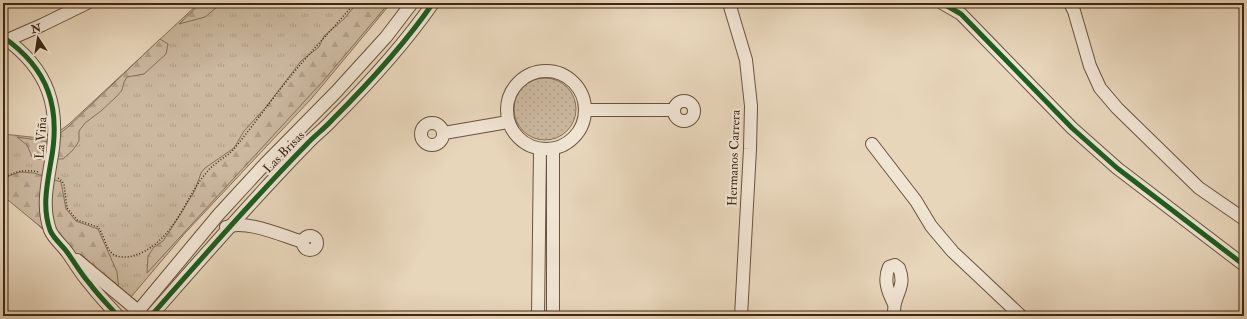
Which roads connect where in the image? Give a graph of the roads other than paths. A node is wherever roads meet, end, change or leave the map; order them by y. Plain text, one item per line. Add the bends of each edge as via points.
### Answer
1 (87, 3) edge
2 (412, 3) edge
3 (434, 3) edge
4 (729, 3) edge
5 (942, 3) edge
6 (1070, 3) edge
7 (5, 40) edge
8 (586, 110) junction
9 (674, 110) dead end
10 (508, 122) junction
11 (444, 133) dead end
12 (872, 144) dead end
13 (540, 149) junction
14 (553, 149) junction
15 (219, 214) junction
16 (1244, 219) edge
17 (230, 225) junction
18 (303, 242) dead end
19 (66, 251) junction
20 (1244, 265) edge
21 (138, 314) edge
22 (118, 316) edge
23 (151, 316) edge
24 (538, 316) edge
25 (553, 316) edge
26 (741, 316) edge
27 (1021, 316) edge

1 - 7 street
2 - 15 street, Las Brisas via 386,37 336,92 264,164
3 - 17 street, Las Brisas via 376,74
4 - 26 street, Hermanos Carrera via 746,60 751,106
5 - 20 street via 962,14 1072,128 1117,168
6 - 16 street via 1090,66 1100,88 1116,108 1199,188
7 - 19 street, La Viña via 39,73 52,105 55,126 45,209 51,232
8 - 9 street
8 - 10 street via 583,97 576,85 566,76 554,72 540,72 527,76 517,84 510,96
8 - 14 street via 584,124 577,136
10 - 11 street
10 - 13 street via 515,135 526,144
12 - 27 street via 953,252
13 - 14 street
13 - 24 street
14 - 25 street
15 - 17 street via 230,214
15 - 21 street, Las Brisas
17 - 18 street via 254,227
17 - 23 street, Las Brisas
19 - 21 street
19 - 22 street via 90,285

